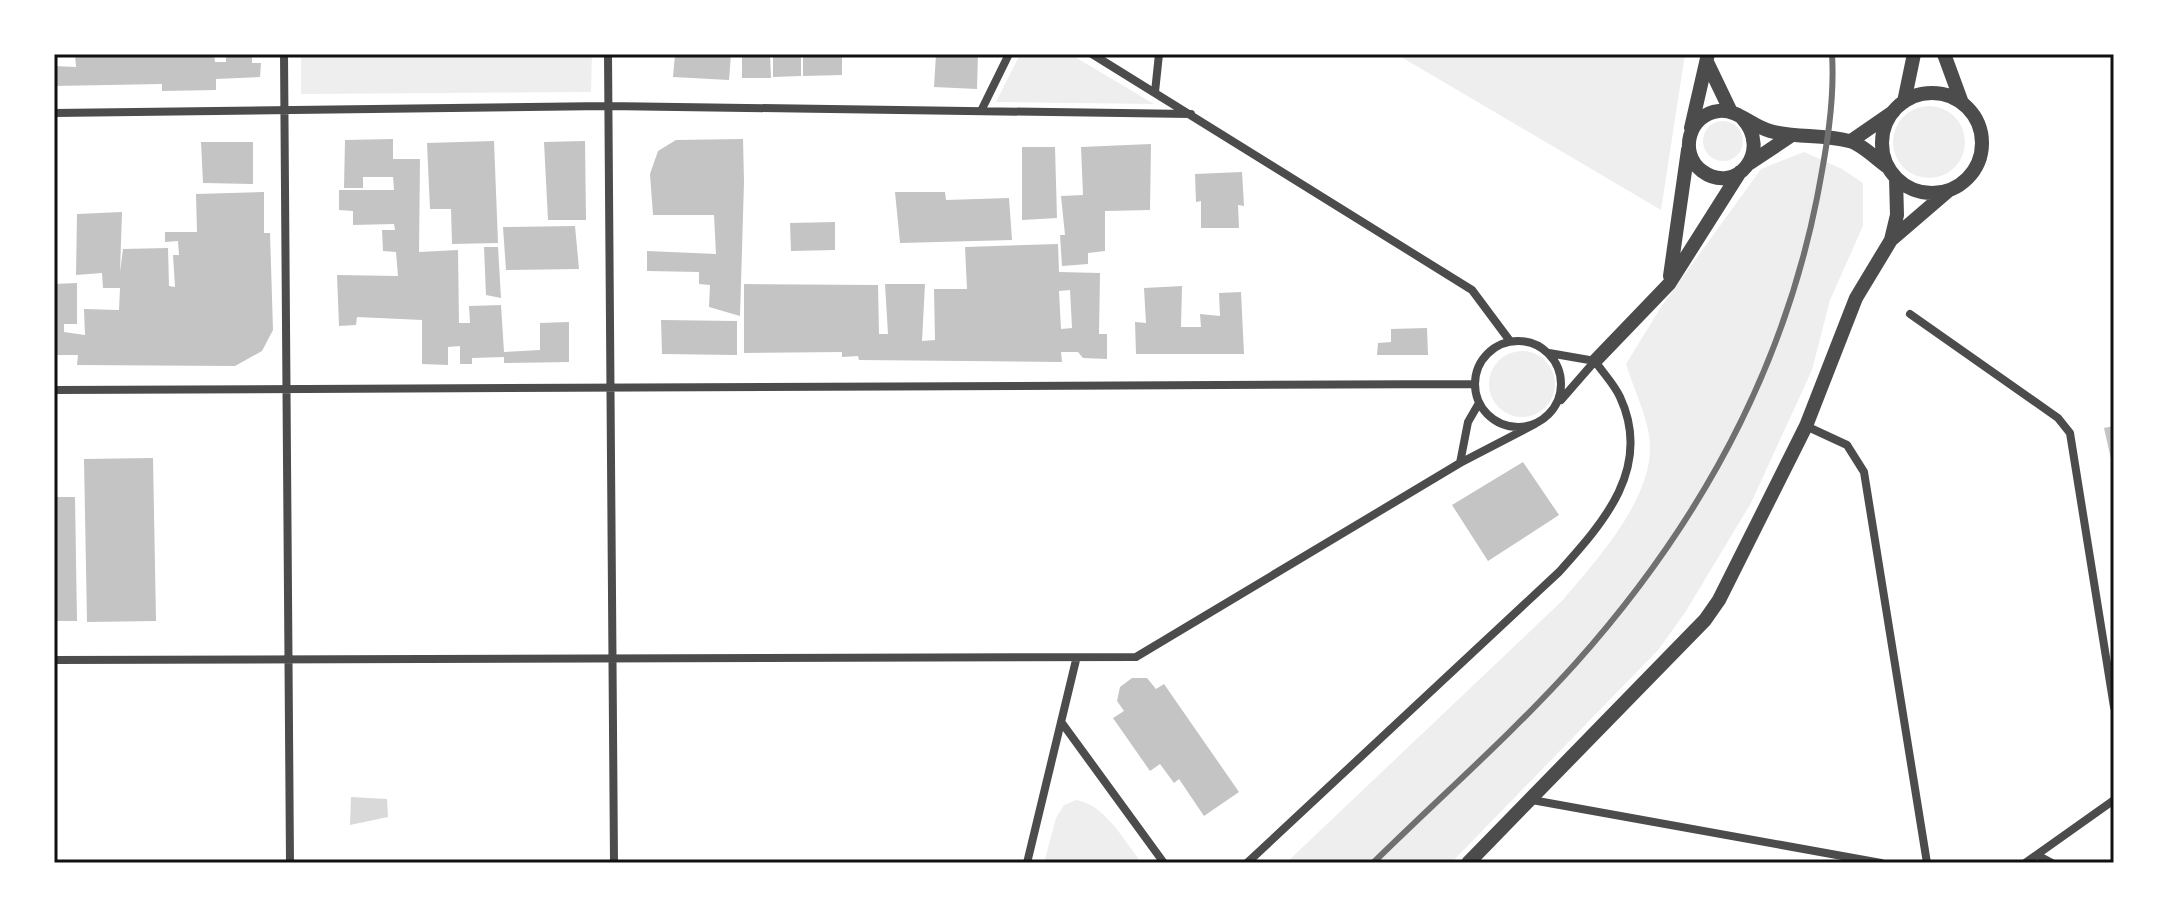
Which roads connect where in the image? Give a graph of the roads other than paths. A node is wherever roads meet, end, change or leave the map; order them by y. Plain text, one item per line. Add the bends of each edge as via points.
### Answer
1 (284, 54) edge
2 (608, 54) edge
3 (1009, 54) edge
4 (1092, 54) edge
5 (1159, 54) edge
6 (1914, 54) edge
7 (1944, 54) edge
8 (1708, 58) edge
9 (1155, 92) junction
10 (1962, 103) junction
11 (607, 106) junction
12 (1898, 107) junction
13 (284, 109) junction
14 (981, 111) junction
15 (54, 113) edge
16 (1191, 114) junction
17 (1736, 115) junction
18 (1792, 134) junction
19 (1689, 139) junction
20 (1851, 141) junction
21 (1744, 168) junction
22 (1893, 173) junction
23 (1948, 191) junction
24 (1891, 240) junction
25 (1669, 284) junction
26 (1910, 314) dead end
27 (1510, 341) junction
28 (1549, 353) junction
29 (1595, 361) junction
30 (1475, 384) junction
31 (54, 390) edge
32 (287, 390) junction
33 (609, 390) junction
34 (1479, 403) junction
35 (1555, 407) junction
36 (1535, 424) junction
37 (1806, 426) junction
38 (1460, 463) junction
39 (612, 659) junction
40 (54, 660) edge
41 (289, 660) junction
42 (1076, 660) junction
43 (2114, 707) edge
44 (1062, 723) junction
45 (1532, 800) junction
46 (2114, 800) edge
47 (2037, 855) junction
48 (1482, 856) edge
49 (290, 863) edge
50 (614, 863) edge
51 (1027, 863) edge
52 (1164, 863) edge
53 (1247, 863) edge
54 (1468, 863) edge
55 (1881, 863) edge
56 (1927, 863) edge
57 (2025, 863) edge
58 (2052, 863) edge

1 - 13 street
2 - 11 street
3 - 14 street
4 - 9 street
5 - 9 street
6 - 12 street
7 - 10 street
8 - 17 street via 1723,102
8 - 19 street
9 - 16 street
10 - 12 street via 1930,93
10 - 23 street via 1978,123 1981,156 1968,177
11 - 13 street
11 - 14 street
11 - 33 street
12 - 20 street
12 - 22 street via 1882,139
13 - 15 street
13 - 32 street
14 - 16 street
16 - 27 street via 1472,290
17 - 18 street via 1769,131
17 - 19 street via 1706,115
17 - 21 street via 1754,135 1756,146
18 - 20 street
18 - 21 street
19 - 21 street via 1690,154 1701,170 1720,178
19 - 25 street
20 - 22 street
21 - 25 street
22 - 23 street via 1920,192
22 - 24 street via 1897,215
23 - 24 street
24 - 37 street via 1856,298
25 - 29 street
26 - 43 street via 2058,418 2070,433
27 - 28 street via 1525,341
27 - 30 street via 1487,353
28 - 29 street
28 - 35 street via 1562,378
29 - 35 street
29 - 53 street via 1619,394 1631,433 1629,462 1605,521 1559,572
30 - 33 street
30 - 34 street
31 - 32 street
32 - 33 street
32 - 41 street
33 - 39 street
34 - 36 street via 1509,426
34 - 38 street via 1468,422
35 - 36 street
36 - 38 street
37 - 45 street via 1744,554 1705,620
37 - 56 street via 1847,445 1864,472
38 - 42 street via 1136,657
39 - 41 street
39 - 42 street
39 - 50 street
40 - 41 street
41 - 49 street
42 - 44 street
44 - 51 street
44 - 52 street
45 - 48 street
45 - 55 street
46 - 47 street
47 - 57 street
47 - 58 street
48 - 54 street

